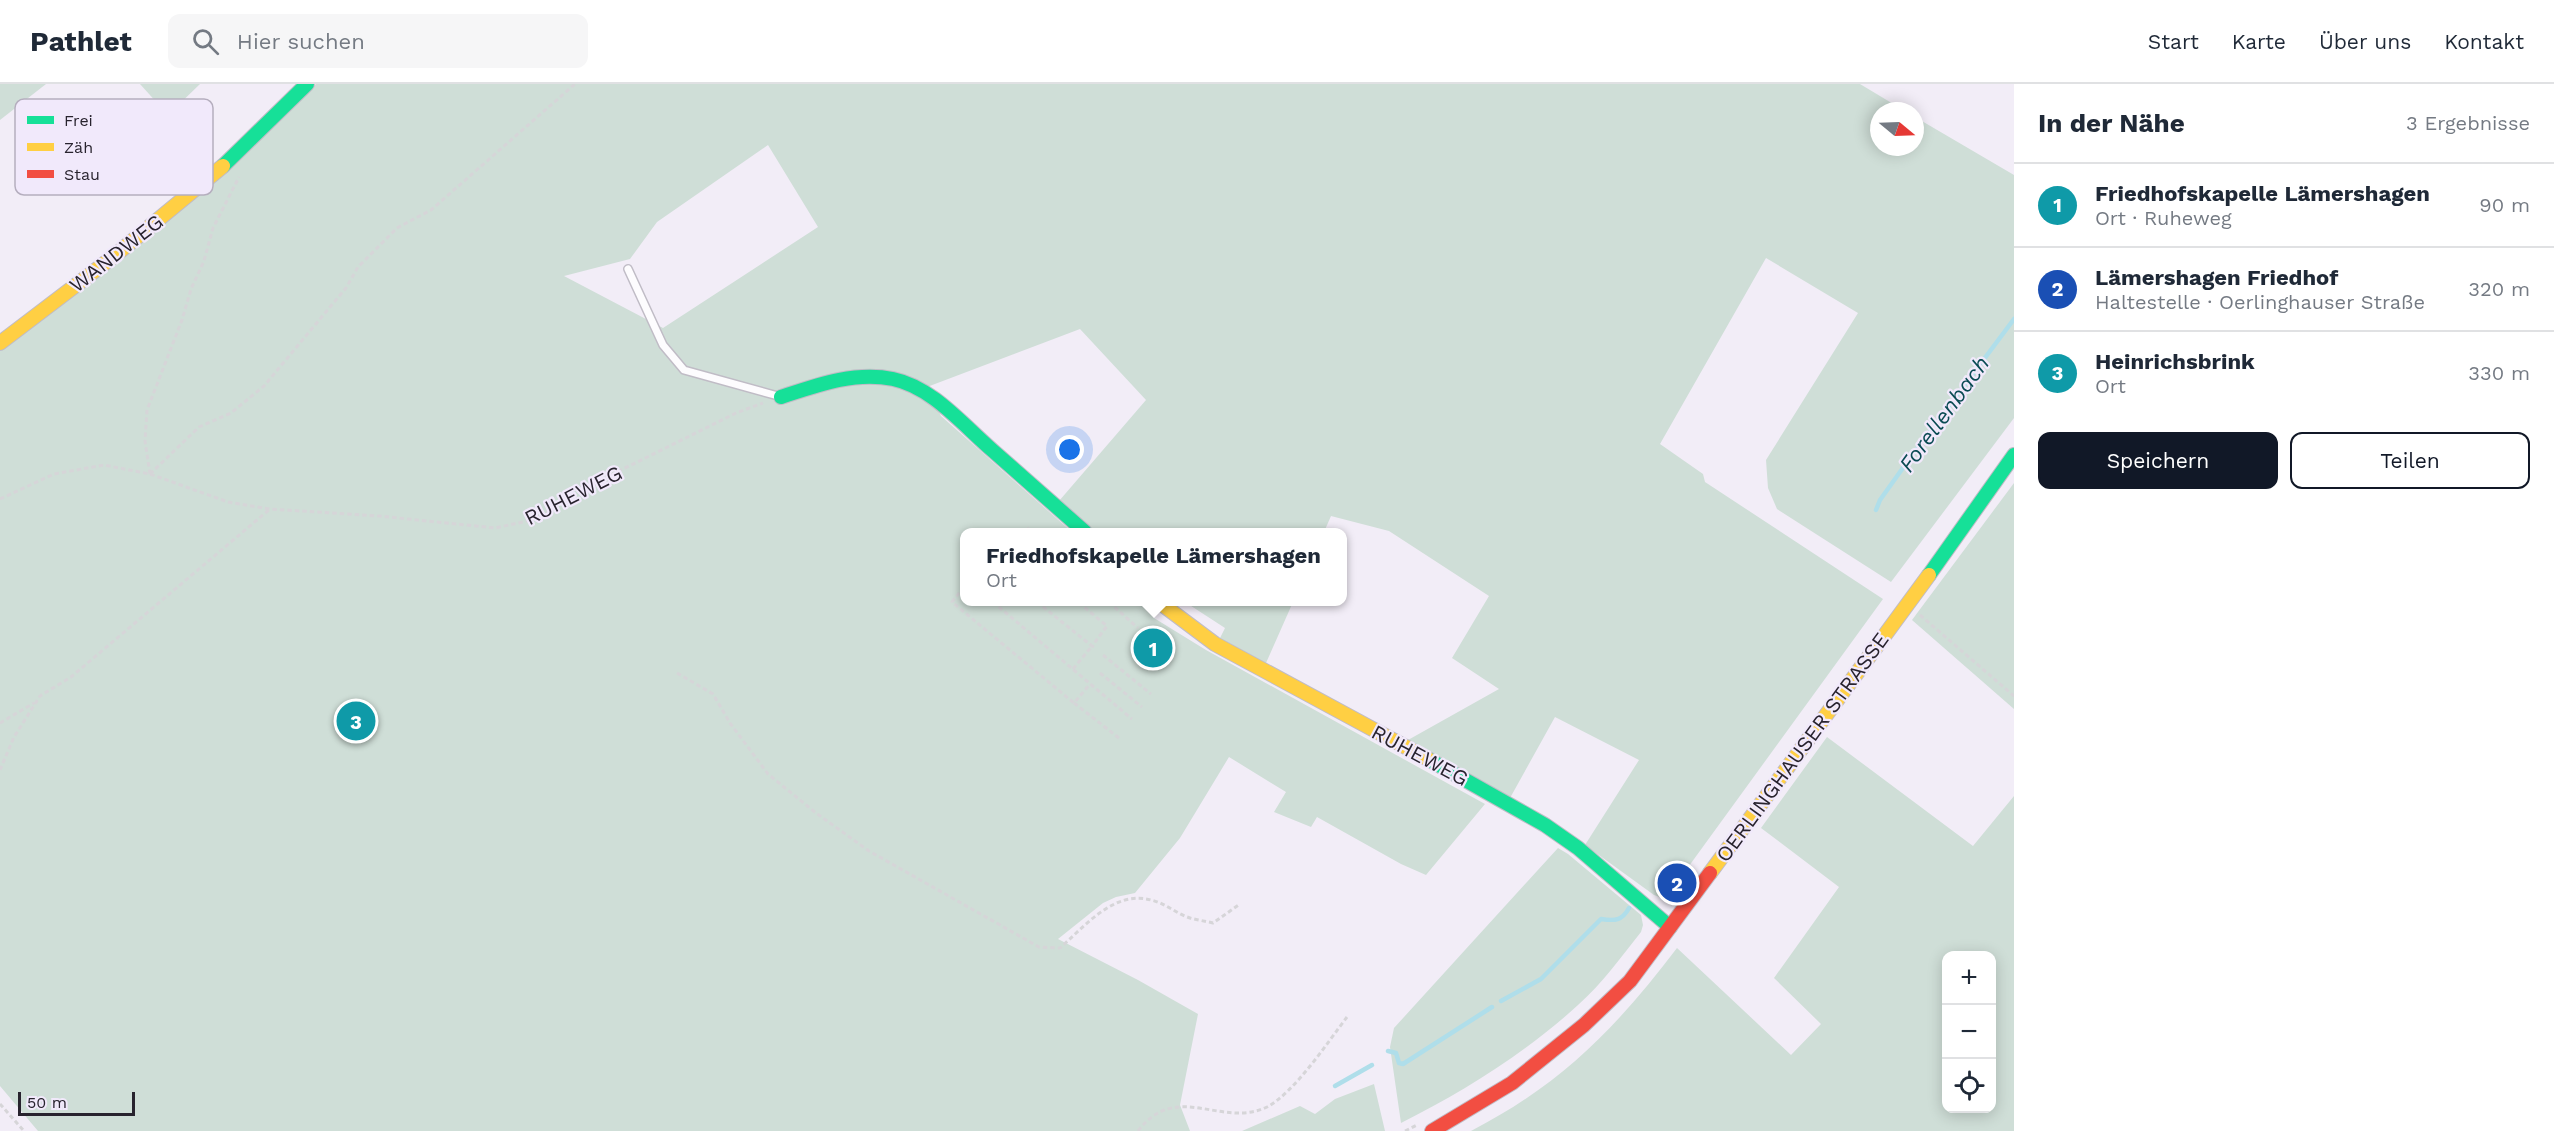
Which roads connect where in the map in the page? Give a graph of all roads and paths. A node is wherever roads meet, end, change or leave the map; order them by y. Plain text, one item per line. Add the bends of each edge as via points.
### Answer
1 (307, 84) edge
2 (575, 84) edge
3 (242, 171) dead end
4 (213, 175) edge
5 (188, 195) edge
6 (628, 269) dead end
7 (0, 343) edge
8 (781, 397) junction
9 (2014, 455) edge
10 (150, 474) junction
11 (0, 499) edge
12 (270, 509) junction
13 (1080, 528) edge
14 (960, 592) edge
15 (1908, 604) junction
16 (998, 606) edge
17 (1042, 606) edge
18 (1083, 606) edge
19 (1113, 606) edge
20 (1164, 606) edge
21 (1138, 628) dead end
22 (1093, 646) junction
23 (1104, 655) dead end
24 (1073, 669) junction
25 (677, 673) dead end
26 (1100, 673) dead end
27 (1090, 684) junction
28 (1151, 694) dead end
29 (2014, 696) edge
30 (36, 702) junction
31 (1074, 703) junction
32 (1142, 706) dead end
33 (1132, 719) dead end
34 (0, 723) edge
35 (1119, 738) dead end
36 (0, 770) edge
37 (1240, 904) dead end
38 (1670, 927) junction
39 (1347, 1017) dead end
40 (0, 1104) edge
41 (1420, 1123) dead end
42 (24, 1131) edge
43 (1138, 1131) edge
44 (1405, 1131) edge
45 (1432, 1131) edge

1 - 4 street, WANDWEG
2 - 10 path via 431,210 397,228 358,267 346,288 264,386 231,413 199,428
3 - 10 path via 213,228 147,410 145,441
5 - 7 street, WANDWEG
6 - 8 lane via 663,345 684,370
8 - 12 path, RUHEWEG via 736,412 532,520 495,528
8 - 13 street via 829,381 885,376 911,384 938,402
9 - 15 street, OERLINGHAUSER STRASSE
10 - 11 path, RUHEWEG via 104,465 74,470 54,474
10 - 12 path, RUHEWEG via 228,502
12 - 30 path
14 - 31 path via 951,602
15 - 29 path
15 - 38 street, OERLINGHAUSER STRASSE
16 - 24 path
17 - 22 path
18 - 22 path via 1107,626
19 - 21 path
20 - 38 street, RUHEWEG via 1215,644 1545,825 1578,848
22 - 24 path
23 - 28 path
24 - 27 path
25 - 37 path via 713,694 768,774 816,813 869,851 1039,947 1060,948 1119,901 1152,900 1190,918 1213,922
26 - 32 path
27 - 31 path
27 - 33 path
30 - 34 path
30 - 36 path via 14,737
31 - 35 path
38 - 45 street, OERLINGHAUSER STRASSE via 1630,981 1594,1019 1500,1093
39 - 43 path via 1292,1088 1268,1107 1244,1114 1175,1106 1161,1110
40 - 42 path
41 - 44 path

